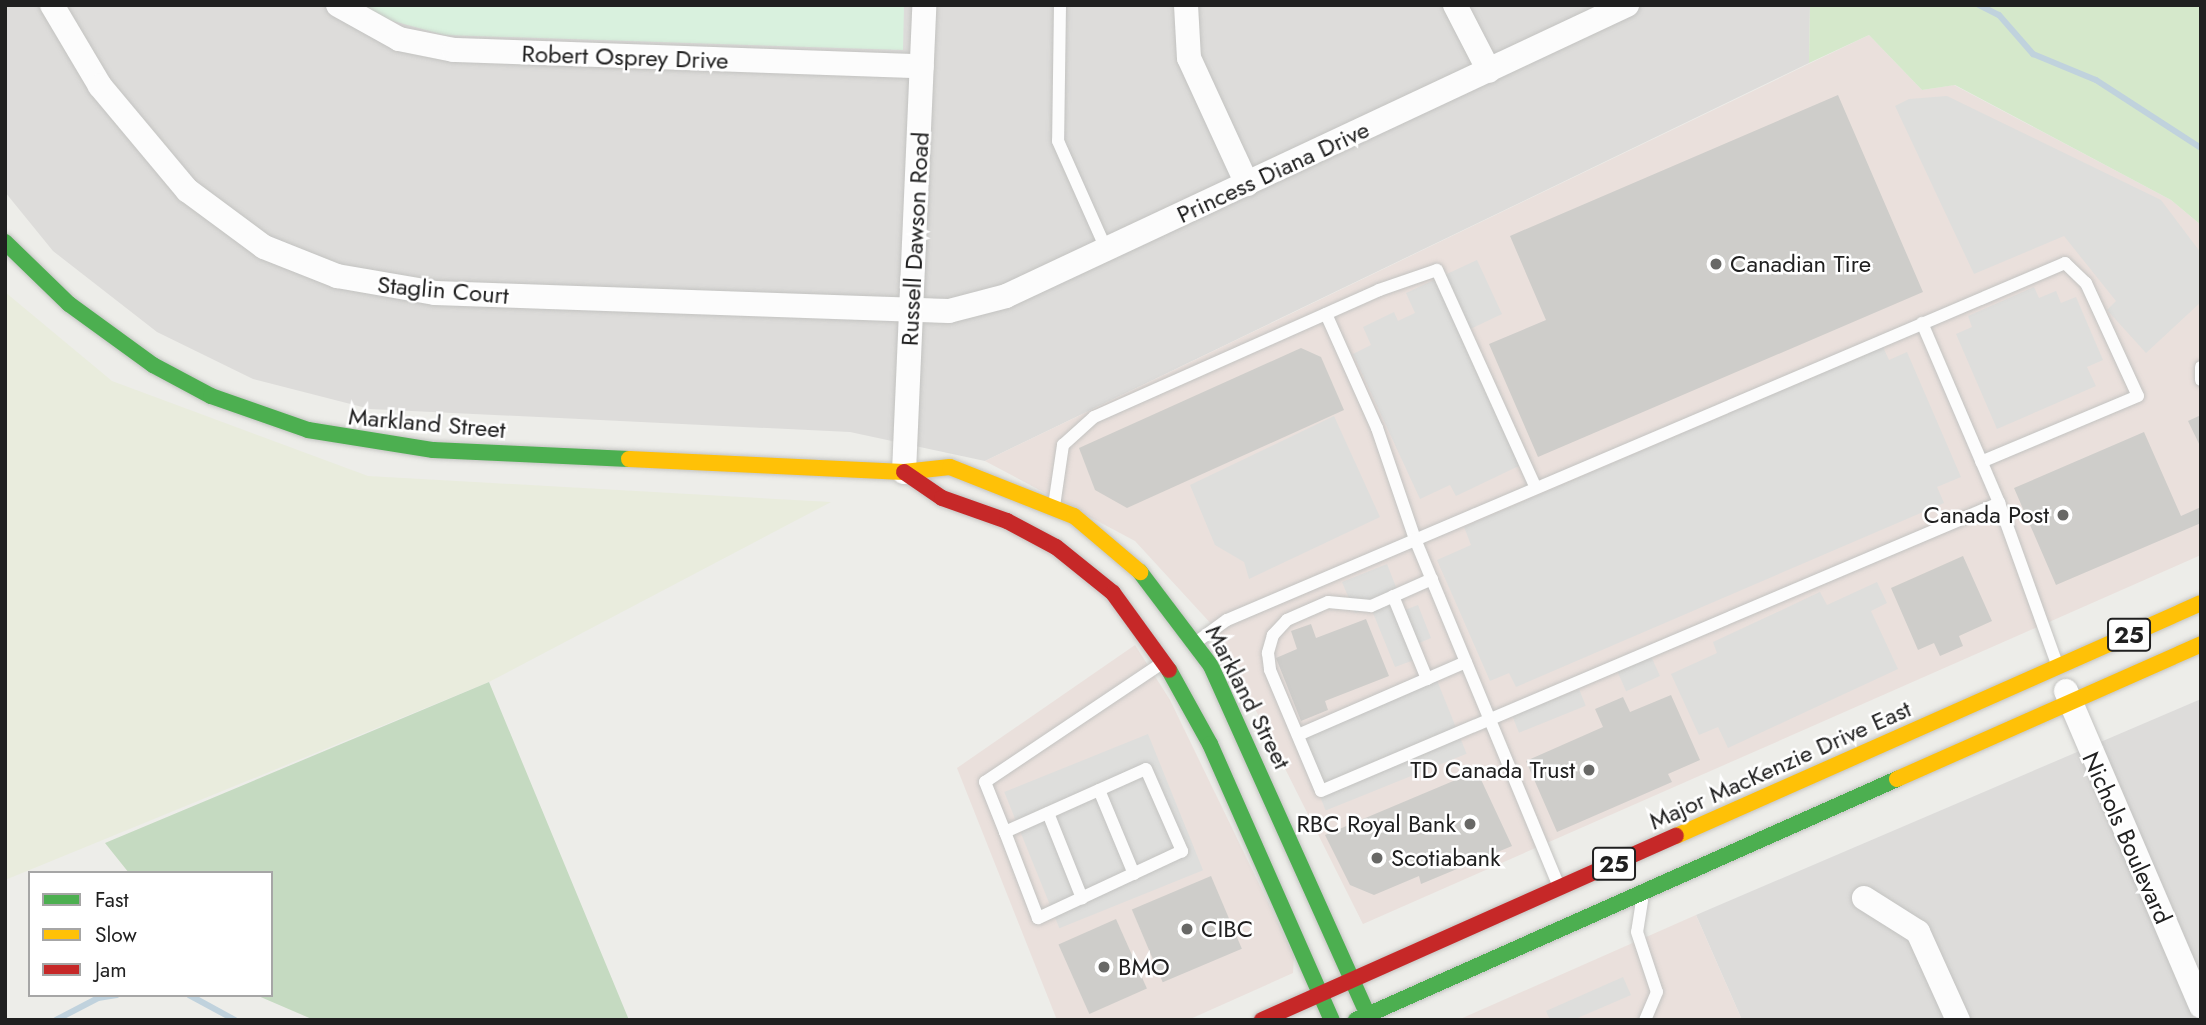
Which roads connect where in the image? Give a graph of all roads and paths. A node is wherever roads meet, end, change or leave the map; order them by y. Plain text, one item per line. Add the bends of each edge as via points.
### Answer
1 (52, 5) edge
2 (338, 5) edge
3 (924, 5) edge
4 (1060, 5) edge
5 (1186, 5) edge
6 (1455, 5) edge
7 (1627, 5) edge
8 (922, 65) junction
9 (1489, 71) junction
10 (1247, 184) junction
11 (5, 242) edge
12 (1106, 249) junction
13 (912, 310) junction
14 (1326, 314) junction
15 (1922, 323) junction
16 (2201, 367) edge
17 (2201, 380) edge
18 (1981, 462) junction
19 (904, 472) junction
20 (1536, 488) junction
21 (1999, 503) junction
22 (1054, 506) junction
23 (1415, 540) junction
24 (1432, 579) junction
25 (1392, 596) junction
26 (2201, 603) edge
27 (1196, 642) junction
28 (2201, 644) edge
29 (1166, 660) junction
30 (1466, 662) junction
31 (2058, 667) junction
32 (1427, 679) junction
33 (2071, 703) junction
34 (1489, 719) junction
35 (1298, 735) junction
36 (1100, 790) junction
37 (1048, 813) junction
38 (1005, 832) junction
39 (1643, 872) junction
40 (1134, 874) junction
41 (1560, 887) junction
42 (1082, 898) junction
43 (1864, 898) dead end
44 (1353, 979) junction
45 (1321, 993) junction
46 (2201, 1006) edge
47 (1365, 1018) edge
48 (1262, 1020) edge
49 (1332, 1020) edge
50 (1645, 1020) edge
51 (1958, 1020) edge

1 - 13 street, Staglin Court via 100,86 187,190 264,247 337,276 435,293
2 - 8 street, Robert Osprey Drive via 399,39 454,50
3 - 8 street, Russell Dawson Road
4 - 12 lane via 1058,141
5 - 10 street via 1189,58
6 - 9 street
7 - 9 street, Princess Diana Drive
8 - 13 street, Russell Dawson Road
9 - 10 street, Princess Diana Drive
10 - 12 street, Princess Diana Drive
11 - 19 street, Markland Street via 69,304 153,365 232,404 308,430 433,450
12 - 13 street, Princess Diana Drive via 980,307
13 - 19 street, Russell Dawson Road
14 - 20 lane via 1437,270
14 - 22 lane via 1074,430 1058,457
14 - 23 lane via 1399,482
15 - 18 lane
15 - 18 lane via 2065,263 2086,283 2138,396
15 - 20 lane
16 - 17 lane
18 - 21 lane
19 - 22 street, Markland Street via 950,467
19 - 29 street via 943,498 1007,520 1063,552 1113,593
20 - 23 lane
21 - 31 lane
21 - 34 lane
22 - 27 street, Markland Street via 1124,554
23 - 24 lane
23 - 27 lane via 1227,620
24 - 25 lane
24 - 30 lane
25 - 32 lane
25 - 35 lane via 1371,606 1328,602 1287,621 1273,635 1270,670
26 - 31 street, Major MacKenzie Drive East / 25
27 - 29 lane
27 - 44 street, Markland Street via 1246,738
28 - 33 street, Major MacKenzie Drive East / 25
29 - 38 lane via 985,782
29 - 45 street via 1210,744
30 - 32 lane
30 - 34 lane
31 - 33 street, Nichols Boulevard
31 - 39 street, Major MacKenzie Drive East / 25
32 - 35 lane
33 - 39 street, Major MacKenzie Drive East / 25
33 - 46 street, Nichols Boulevard
34 - 35 lane via 1321,791
34 - 41 lane
36 - 37 lane
36 - 40 lane
36 - 40 lane via 1146,769 1182,851
37 - 38 lane
37 - 42 lane
38 - 42 lane via 1038,918
39 - 41 street, Major MacKenzie Drive East / 25
39 - 47 street, Major MacKenzie Drive East / 25
39 - 50 lane via 1637,932 1657,992
40 - 42 lane
41 - 44 street, Major MacKenzie Drive East / 25
43 - 51 street via 1918,932
44 - 45 street, Major MacKenzie Drive East / 25
44 - 47 street, Markland Street
45 - 48 street, Major MacKenzie Drive East / 25
45 - 49 street

